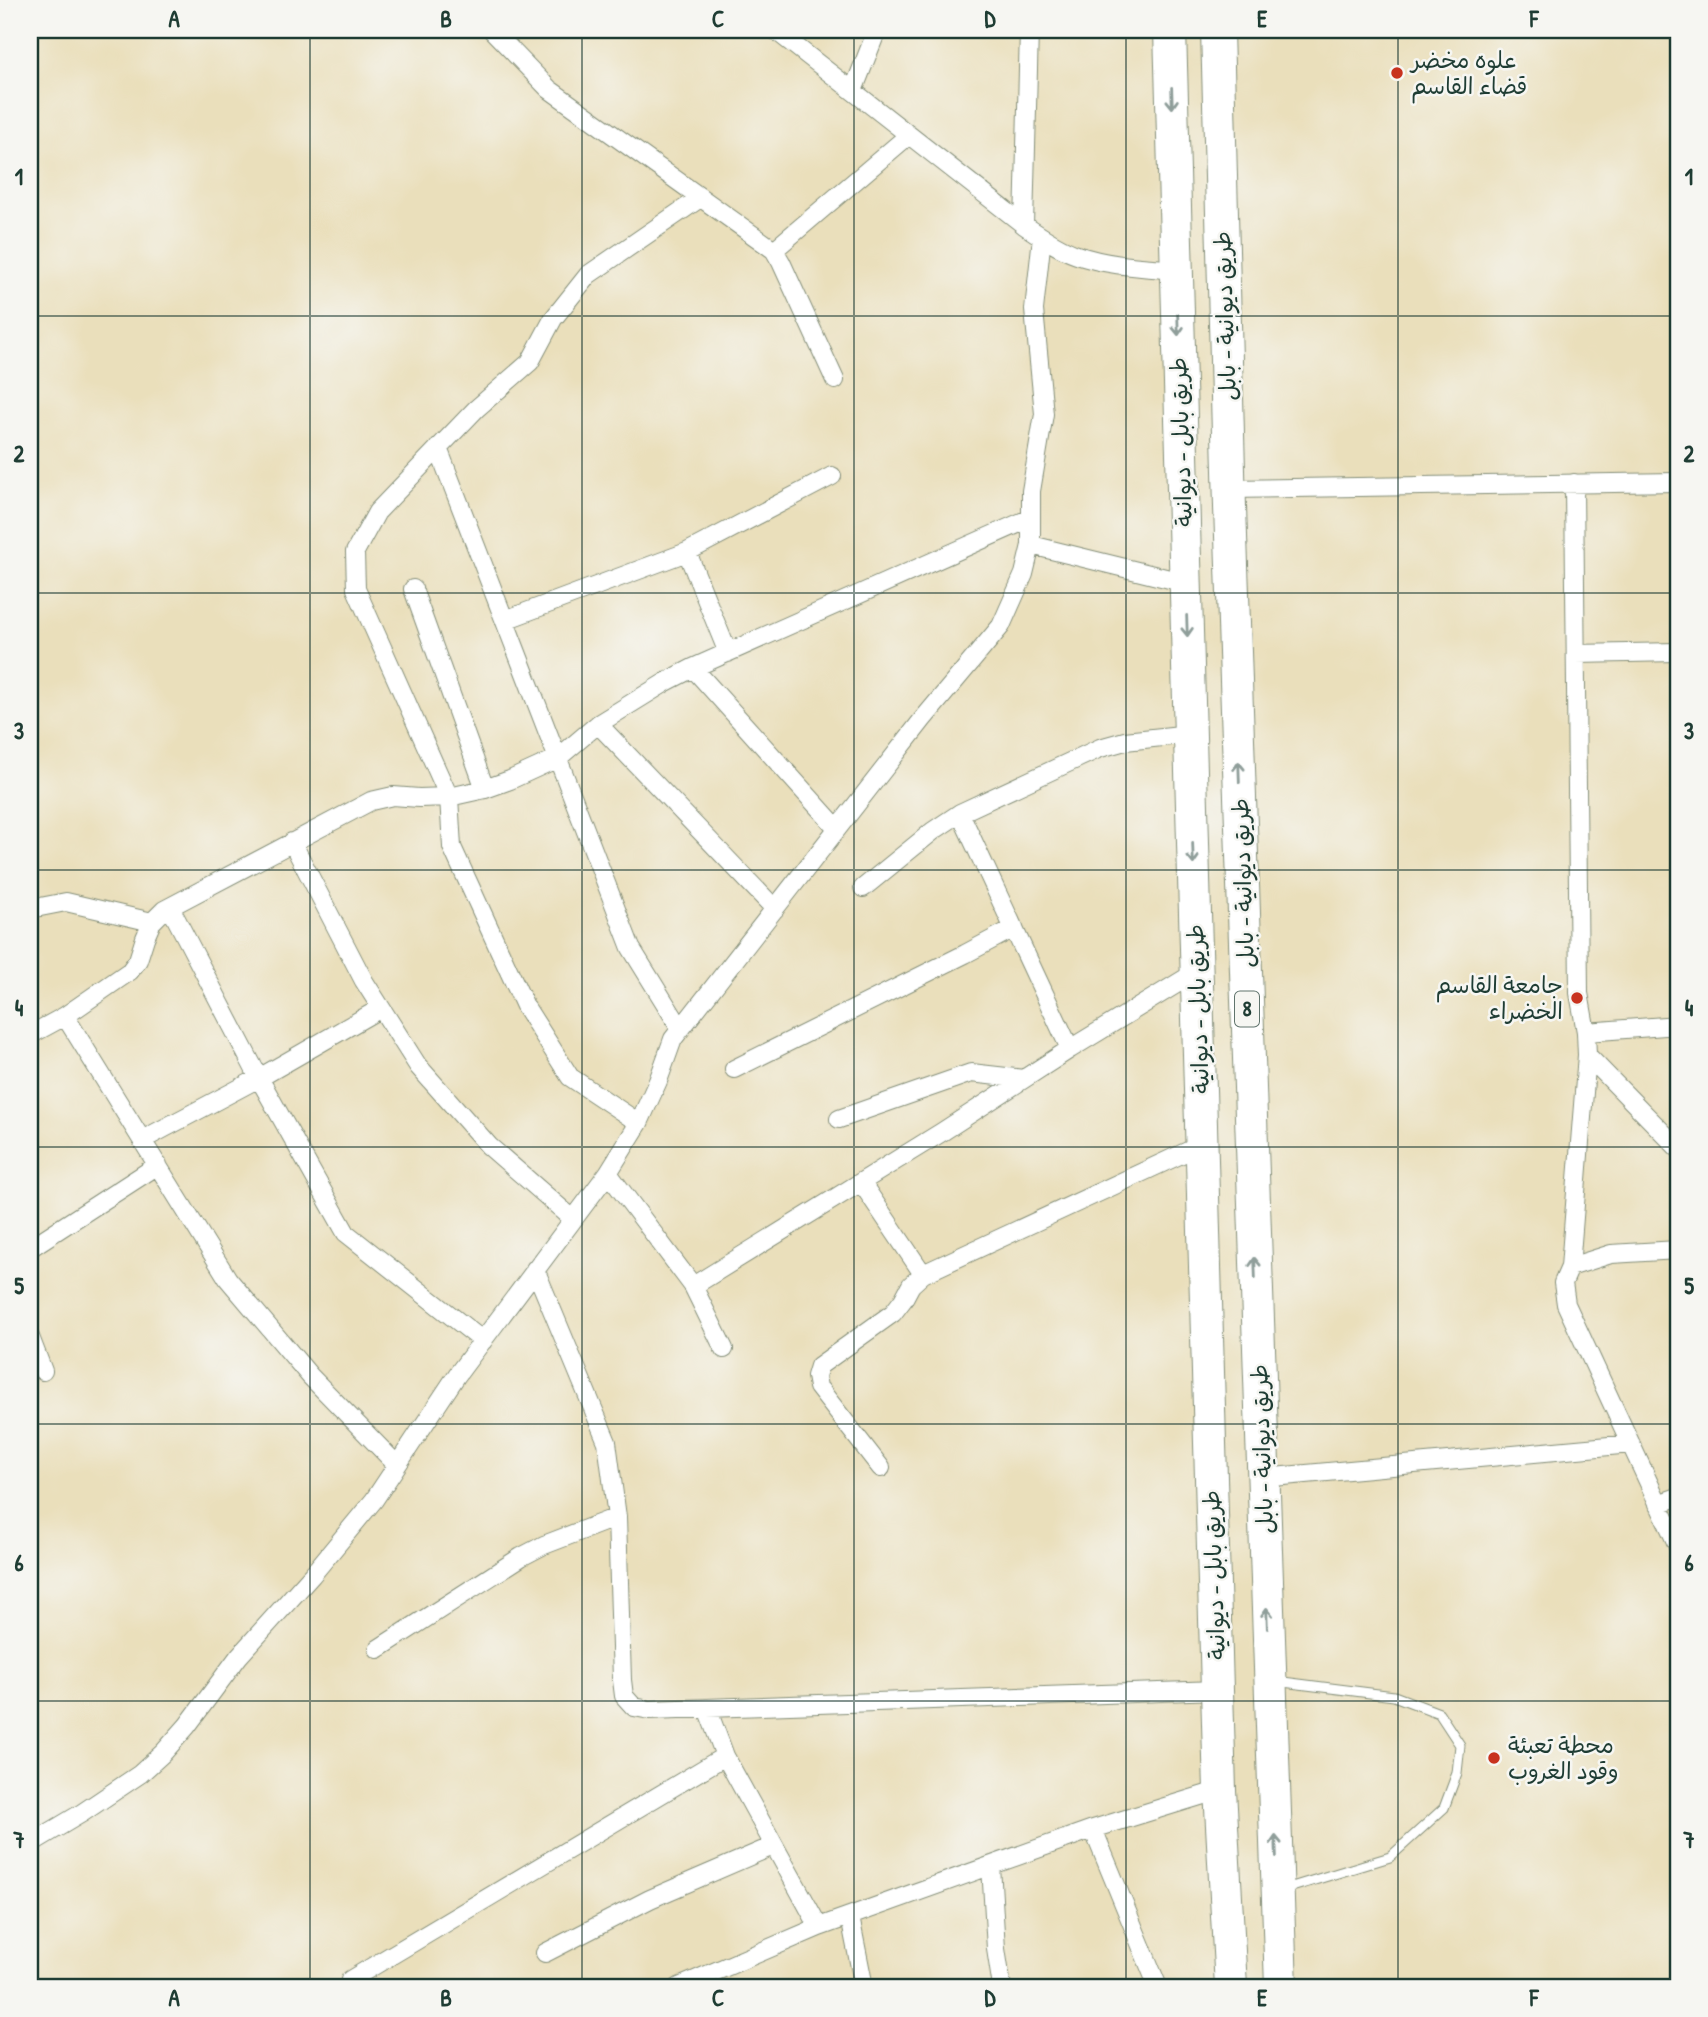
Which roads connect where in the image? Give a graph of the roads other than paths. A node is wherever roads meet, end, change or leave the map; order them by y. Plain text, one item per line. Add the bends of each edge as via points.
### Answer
1 (775, 30) edge
2 (877, 30) edge
3 (1029, 30) edge
4 (1170, 30) edge
5 (1217, 30) edge
6 (497, 31) edge
7 (853, 91) junction
8 (909, 135) junction
9 (700, 198) junction
10 (1024, 225) junction
11 (1042, 237) junction
12 (774, 250) junction
13 (1177, 270) junction
14 (835, 380) dead end
15 (438, 448) junction
16 (832, 477) dead end
17 (1678, 482) edge
18 (1574, 483) junction
19 (1230, 487) junction
20 (1183, 488) junction
21 (1031, 518) junction
22 (1031, 545) junction
23 (687, 552) junction
24 (1185, 583) junction
25 (413, 589) dead end
26 (505, 620) junction
27 (1678, 652) edge
28 (728, 653) junction
29 (1576, 654) junction
30 (693, 668) junction
31 (598, 724) junction
32 (1190, 734) junction
33 (558, 758) junction
34 (485, 789) junction
35 (449, 797) junction
36 (960, 813) junction
37 (837, 828) junction
38 (292, 842) junction
39 (863, 888) dead end
40 (170, 907) junction
41 (30, 909) edge
42 (775, 909) junction
43 (152, 922) junction
44 (1014, 928) junction
45 (1196, 972) junction
46 (381, 1008) junction
47 (65, 1016) junction
48 (1678, 1025) edge
49 (681, 1029) junction
50 (1586, 1032) junction
51 (30, 1035) edge
52 (1070, 1049) junction
53 (1587, 1055) junction
54 (734, 1069) dead end
55 (259, 1078) junction
56 (1024, 1079) junction
57 (839, 1119) dead end
58 (639, 1123) junction
59 (142, 1140) junction
60 (1201, 1144) junction
61 (1678, 1148) edge
62 (158, 1165) junction
63 (608, 1173) junction
64 (860, 1182) junction
65 (573, 1219) junction
66 (30, 1248) edge
67 (1678, 1250) edge
68 (1570, 1267) junction
69 (535, 1269) junction
70 (923, 1274) junction
71 (693, 1286) junction
72 (1206, 1301) junction
73 (1256, 1304) junction
74 (30, 1337) edge
75 (483, 1341) junction
76 (724, 1349) dead end
77 (1208, 1362) junction
78 (1259, 1363) junction
79 (43, 1371) dead end
80 (1631, 1444) junction
81 (397, 1465) junction
82 (881, 1468) dead end
83 (1262, 1478) junction
84 (1678, 1497) edge
85 (1658, 1504) junction
86 (617, 1517) junction
87 (1678, 1546) edge
88 (378, 1649) dead end
89 (1269, 1680) junction
90 (1217, 1690) junction
91 (708, 1708) junction
92 (725, 1756) junction
93 (1220, 1790) junction
94 (1093, 1829) junction
95 (30, 1843) edge
96 (773, 1846) junction
97 (991, 1866) junction
98 (1277, 1891) junction
99 (1226, 1892) junction
100 (850, 1917) junction
101 (819, 1927) junction
102 (545, 1953) dead end
103 (350, 1980) dead end
104 (679, 1987) edge
105 (864, 1987) edge
106 (1002, 1987) edge
107 (1158, 1987) edge
108 (1231, 1987) edge
109 (1281, 1987) edge

1 - 7 street
2 - 7 street
3 - 10 street
4 -> 13 highway, طريق بابل - ديوانية
5 - 19 highway, طريق ديوانية - بابل / 8
6 - 9 street via 549,89
7 - 8 street
8 - 10 street
8 - 12 street
9 - 12 street
9 - 15 street via 588,275 553,319 530,362
10 - 11 street
11 - 13 street via 1106,263
11 - 21 street via 1034,310 1044,414
12 - 14 street
13 -> 20 highway, طريق بابل - ديوانية
15 - 26 street
15 - 35 street via 377,512 355,552 356,589
16 - 23 street
17 - 18 street
18 - 19 street
18 - 29 street
19 - 20 highway via 1218,476 1194,476
73 -> 19 highway, طريق ديوانية - بابل / 8
20 - 24 highway, طريق بابل - ديوانية
21 - 22 street
21 - 28 street
22 - 24 street
22 - 37 street via 1024,574 1001,625
23 - 26 street
23 - 28 street
24 -> 32 highway, طريق بابل - ديوانية
25 - 34 street
26 - 33 street
27 - 29 street
28 - 30 street
29 - 50 street via 1579,993
30 - 31 street
30 - 37 street
31 - 33 street
31 - 42 street
32 - 36 street via 1100,748
32 -> 45 highway, طريق بابل - ديوانية
33 - 34 street
33 - 49 street via 631,948
34 - 35 street
35 - 38 street via 393,796 370,801
35 - 58 street via 452,847 525,1006 570,1077
36 - 39 street
36 - 44 street
37 - 42 street
38 - 40 street
38 - 46 street
40 - 43 street
40 - 55 street
41 - 43 street via 66,902
42 - 49 street
43 - 47 street via 130,971
44 - 52 street
44 - 54 street
45 - 52 street
45 - 60 highway, طريق بابل - ديوانية
46 - 55 street
46 - 65 street via 418,1066 488,1146
47 - 51 street
47 - 59 street
48 - 50 street
49 - 58 street
50 - 53 street
52 - 56 street
53 - 61 street
53 - 68 street
55 - 59 street
55 - 75 street via 346,1233
56 - 57 street via 971,1073
56 - 64 street
58 - 63 street
59 - 62 street
60 - 70 street
60 - 72 highway, طريق بابل - ديوانية
62 - 66 street
62 - 81 street via 228,1279 310,1377
63 - 65 street
63 - 71 street
64 - 70 street
64 - 71 street
65 - 69 street
67 - 68 street via 1611,1254
68 - 80 street via 1563,1283 1566,1304
69 - 75 street
69 - 86 street via 607,1442
70 - 82 street via 893,1313 819,1366 816,1376 818,1387
71 - 76 street
72 - 73 highway via 1211,1310 1230,1319 1241,1318
72 - 77 highway, طريق بابل - ديوانية
73 - 78 highway, طريق ديوانية - بابل / 8
74 - 79 street
75 - 81 street
77 - 78 highway via 1221,1348 1232,1345 1243,1347
77 - 90 highway, طريق بابل - ديوانية
78 - 83 highway, طريق ديوانية - بابل / 8
80 - 83 street
80 - 85 street
81 - 95 street via 374,1500 239,1656 163,1753 140,1774
89 -> 83 highway, طريق ديوانية - بابل / 8
84 - 85 street
85 - 87 street
86 - 88 street via 520,1557
86 - 91 street via 624,1696 634,1707 650,1710
98 -> 89 highway, طريق ديوانية - بابل / 8
89 - 98 lane via 1394,1696 1439,1713 1460,1745 1457,1773 1444,1808 1390,1857
90 - 91 street
90 - 93 highway, طريق بابل - ديوانية
91 - 92 street
92 - 96 street
92 - 103 street
93 - 94 street
93 - 99 highway, طريق بابل - ديوانية
94 - 97 street
94 - 107 street
96 - 101 street
96 - 102 street via 650,1899
97 - 100 street
97 - 106 street
98 - 99 highway
98 - 109 highway, طريق ديوانية - بابل / 8
99 - 108 highway, طريق بابل - ديوانية
100 - 101 street
100 - 105 street
101 - 104 street

